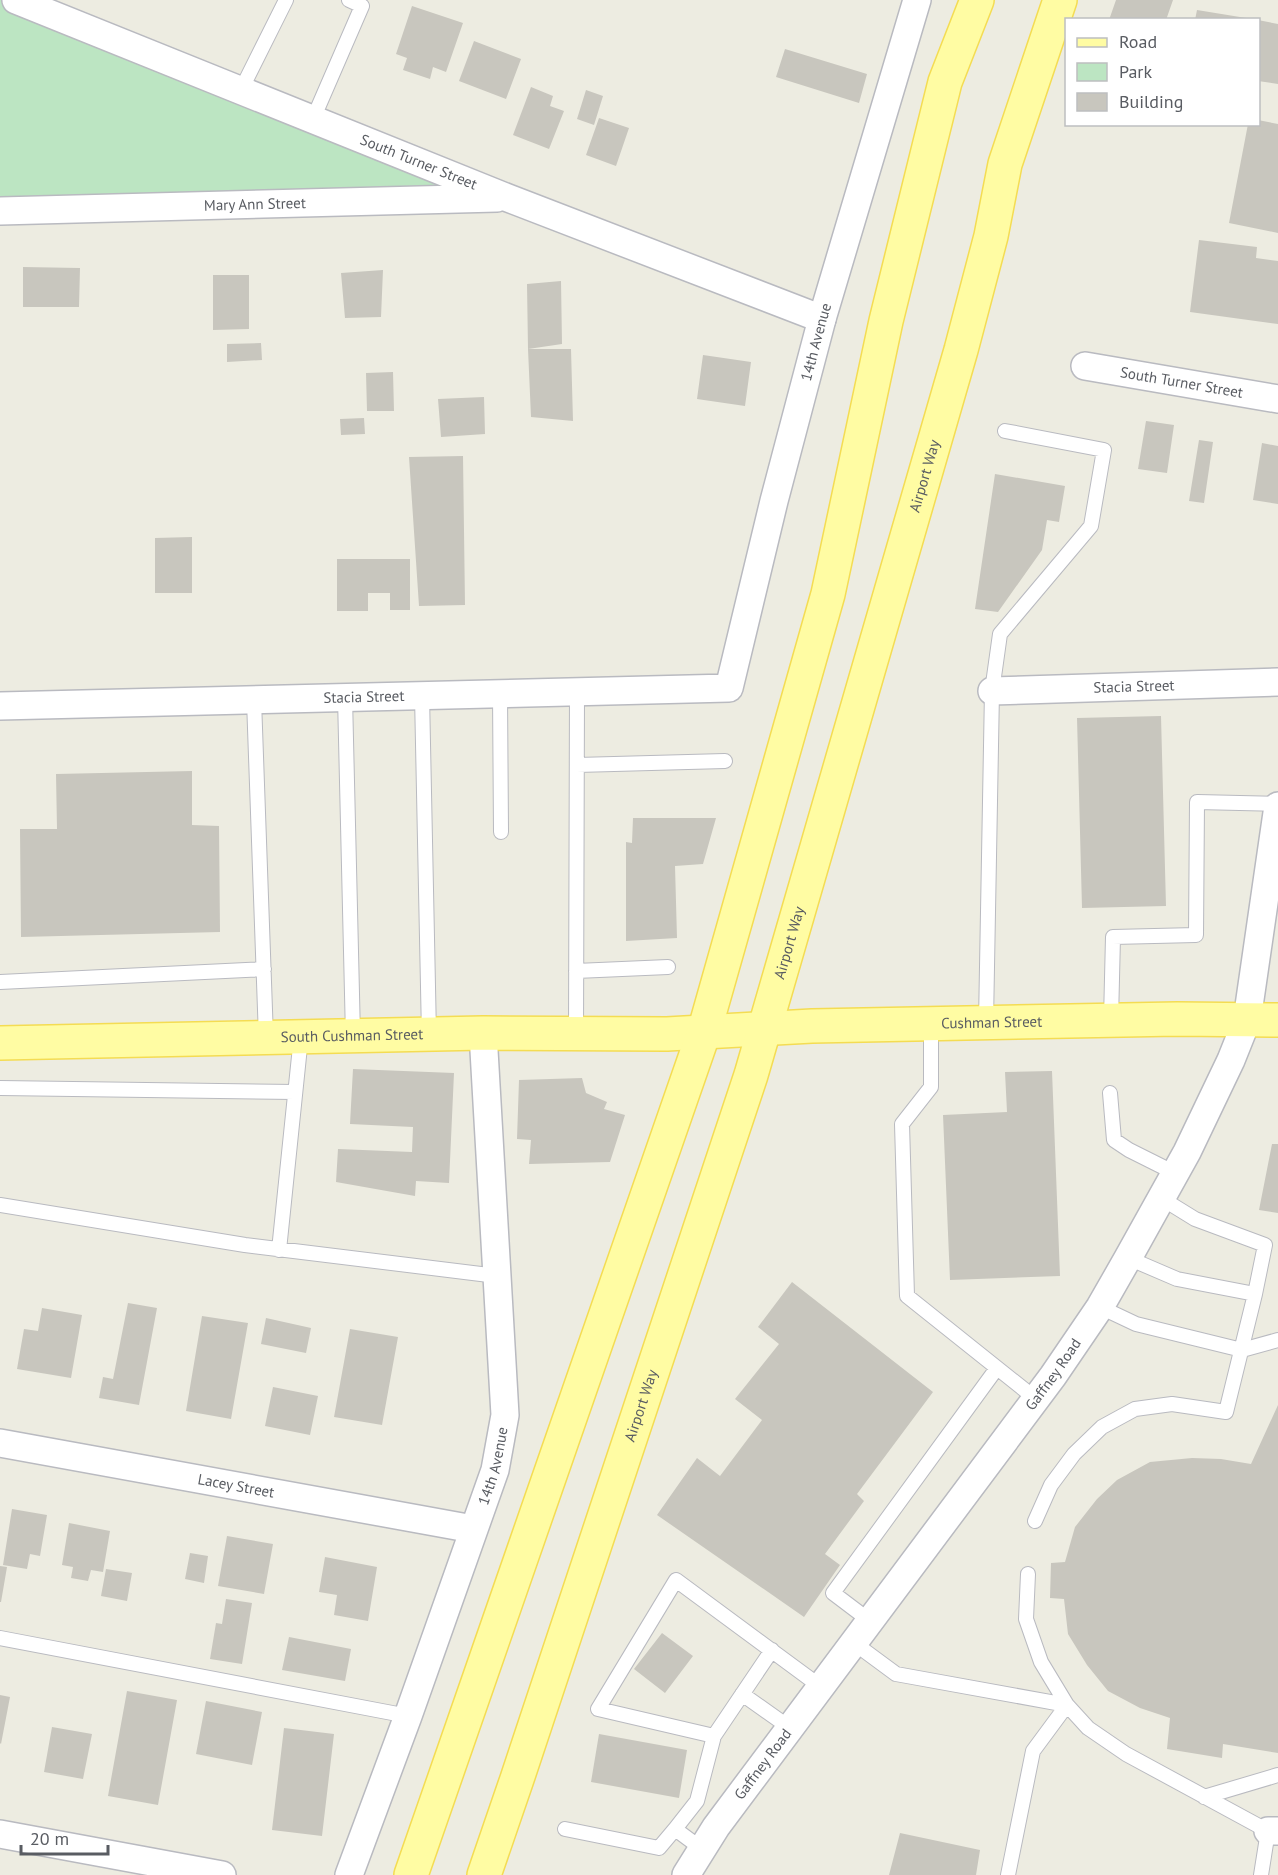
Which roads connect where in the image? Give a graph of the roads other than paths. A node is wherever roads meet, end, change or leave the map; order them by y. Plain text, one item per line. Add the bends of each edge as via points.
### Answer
1 (16, 0) edge
2 (286, 0) edge
3 (349, 0) edge
4 (917, 0) edge
5 (977, 0) edge
6 (1060, 0) edge
7 (241, 90) junction
8 (313, 119) junction
9 (508, 198) junction
10 (0, 211) edge
11 (822, 319) junction
12 (1085, 366) dead end
13 (1278, 399) edge
14 (1005, 431) dead end
15 (1278, 682) edge
16 (729, 687) joint
17 (992, 691) junction
18 (577, 692) junction
19 (500, 693) junction
20 (422, 696) junction
21 (345, 697) junction
22 (254, 700) junction
23 (0, 706) edge
24 (725, 760) dead end
25 (577, 765) junction
26 (1278, 805) edge
27 (501, 832) dead end
28 (1274, 868) edge
29 (668, 967) dead end
30 (264, 969) junction
31 (576, 971) junction
32 (0, 981) edge
33 (1112, 1020) junction
34 (1262, 1020) edge
35 (986, 1023) junction
36 (931, 1024) junction
37 (765, 1029) junction
38 (704, 1032) junction
39 (483, 1033) junction
40 (576, 1034) junction
41 (429, 1035) junction
42 (353, 1036) junction
43 (301, 1037) junction
44 (266, 1038) junction
45 (0, 1043) edge
46 (0, 1088) edge
47 (295, 1092) junction
48 (1110, 1093) dead end
49 (1175, 1173) junction
50 (1161, 1198) junction
51 (0, 1205) edge
52 (279, 1250) junction
53 (1128, 1258) junction
54 (497, 1276) junction
55 (1255, 1294) junction
56 (1100, 1307) junction
57 (1278, 1340) edge
58 (1242, 1350) junction
59 (997, 1368) junction
60 (1036, 1399) junction
61 (0, 1443) edge
62 (1035, 1521) dead end
63 (473, 1529) junction
64 (1028, 1574) dead end
65 (870, 1621) junction
66 (0, 1638) edge
67 (854, 1644) junction
68 (772, 1650) junction
69 (821, 1686) junction
70 (742, 1694) junction
71 (1067, 1705) junction
72 (408, 1716) junction
73 (790, 1728) junction
74 (714, 1736) junction
75 (1278, 1775) edge
76 (1204, 1797) junction
77 (565, 1829) dead end
78 (675, 1829) junction
79 (1273, 1831) edge
80 (0, 1834) edge
81 (695, 1867) edge
82 (222, 1875) edge
83 (349, 1875) edge
84 (411, 1875) edge
85 (484, 1875) edge
86 (1008, 1875) edge
87 (1261, 1875) edge

1 - 7 street, South Turner Street
2 - 7 lane
3 - 8 lane via 362,6
4 - 11 street, 14th Avenue
5 - 38 main road via 945,82 886,321 828,594
6 - 37 main road, Airport Way via 1005,164 961,350
7 - 8 street, South Turner Street
8 - 9 street, South Turner Street
9 - 10 street, Mary Ann Street
9 - 11 street, South Turner Street
11 - 16 street, 14th Avenue
12 - 13 street, South Turner Street
14 - 17 lane via 1104,450 1091,526 1000,634
15 - 17 street, Stacia Street
16 - 18 street, Stacia Street
17 - 35 lane
18 - 19 street, Stacia Street
18 - 25 lane
19 - 20 street, Stacia Street
19 - 27 lane
20 - 21 street, Stacia Street
20 - 41 lane
21 - 22 street, Stacia Street
21 - 42 lane
22 - 23 street, Stacia Street
22 - 30 lane
24 - 25 lane
25 - 31 lane
26 - 28 street, Gaffney Road
26 - 33 lane via 1197,802 1196,934 1113,937
28 - 34 street, Gaffney Road
29 - 31 lane
30 - 32 lane
30 - 44 lane
31 - 40 lane
33 - 34 main road, Cushman Street
33 - 35 main road, Cushman Street
34 - 49 street, Gaffney Road via 1231,1060
35 - 36 main road, Cushman Street
36 - 37 main road, Cushman Street
36 - 59 lane via 931,1087 902,1124 907,1296
37 - 38 main road, Cushman Street
37 - 85 main road, Airport Way
38 - 40 main road, South Cushman Street
38 - 84 main road
39 - 40 main road, South Cushman Street
39 - 41 main road, South Cushman Street
39 - 54 street, 14th Avenue
41 - 42 main road, South Cushman Street
42 - 43 main road, South Cushman Street
43 - 44 main road, South Cushman Street
43 - 47 lane
44 - 45 main road, South Cushman Street
46 - 47 lane
47 - 52 lane
48 - 49 lane via 1114,1140
49 - 50 street, Gaffney Road
50 - 53 street, Gaffney Road
50 - 55 lane via 1195,1219 1265,1245
51 - 52 lane
52 - 54 lane
53 - 55 lane via 1177,1279
53 - 56 street, Gaffney Road
54 - 63 street, 14th Avenue via 505,1415 495,1470
55 - 58 lane
56 - 58 lane via 1136,1324
56 - 60 street, Gaffney Road
57 - 58 lane
58 - 62 lane via 1226,1412 1172,1404 1135,1409 1102,1427 1074,1454 1051,1485
59 - 60 lane
59 - 65 lane via 833,1593
60 - 65 street, Gaffney Road
61 - 63 street, Lacey Street
63 - 72 street, 14th Avenue
64 - 71 lane via 1026,1619 1041,1662
65 - 67 street, Gaffney Road
66 - 72 lane
67 - 69 street, Gaffney Road
67 - 71 lane via 896,1674
68 - 69 lane
68 - 70 lane
68 - 74 lane via 676,1580 598,1708
69 - 73 street, Gaffney Road
70 - 73 lane
70 - 74 lane
71 - 76 lane via 1088,1728 1126,1754
71 - 86 lane via 1033,1751
72 - 83 street, 14th Avenue
73 - 81 street, Gaffney Road
74 - 78 lane via 697,1801
75 - 76 lane
76 - 79 lane
77 - 78 lane via 659,1848
78 - 81 lane
79 - 87 lane
80 - 82 street

